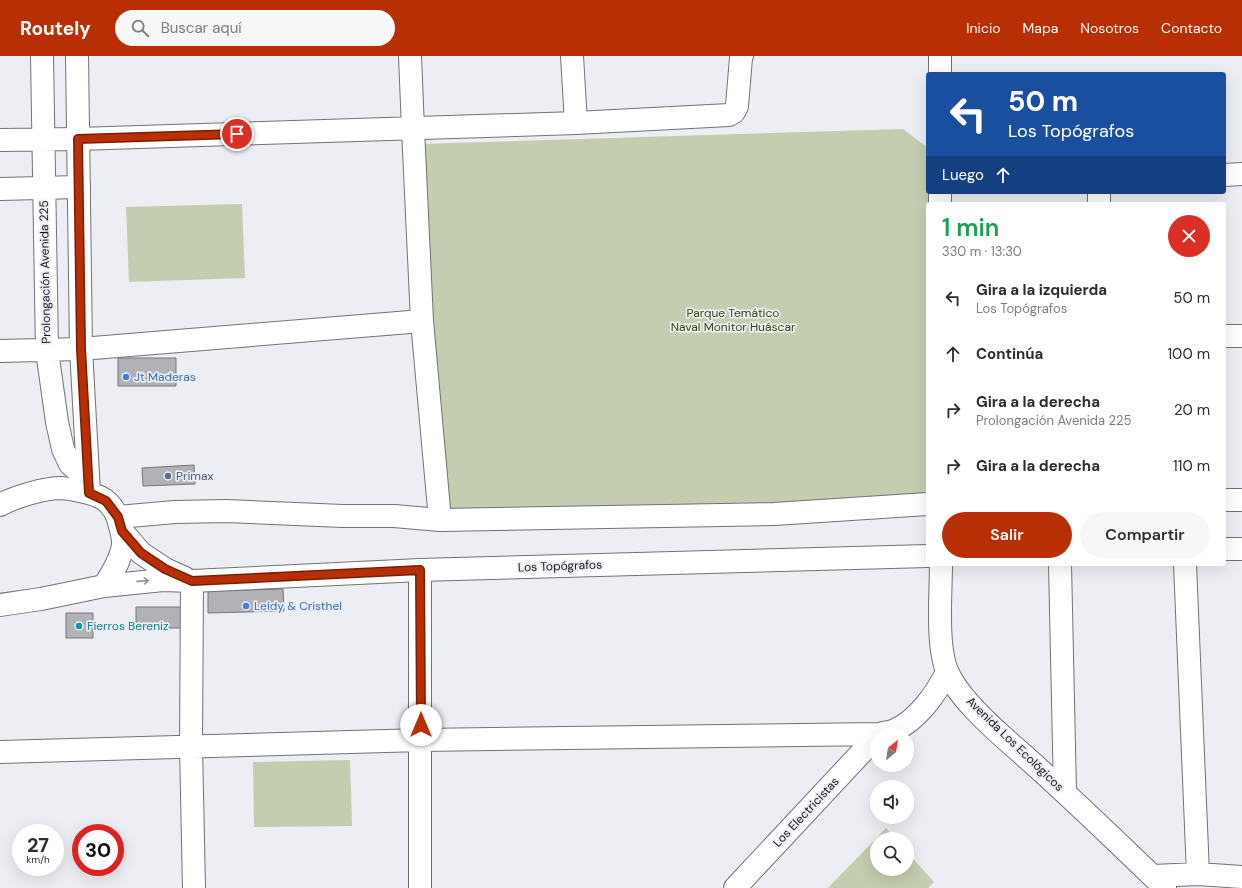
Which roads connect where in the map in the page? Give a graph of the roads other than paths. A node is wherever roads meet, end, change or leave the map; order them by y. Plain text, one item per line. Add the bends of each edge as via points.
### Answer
1 (42, 56) edge
2 (77, 56) edge
3 (410, 56) edge
4 (572, 56) edge
5 (742, 56) edge
6 (940, 56) edge
7 (940, 72) edge
8 (576, 123) junction
9 (413, 129) junction
10 (44, 139) junction
11 (78, 139) junction
12 (0, 140) edge
13 (1242, 174) edge
14 (1226, 175) edge
15 (79, 187) junction
16 (44, 188) junction
17 (0, 189) edge
18 (422, 322) junction
19 (1226, 336) edge
20 (1242, 336) edge
21 (81, 349) junction
22 (0, 351) edge
23 (47, 351) junction
24 (88, 484) junction
25 (1226, 500) edge
26 (1242, 500) edge
27 (926, 504) edge
28 (0, 505) edge
29 (440, 520) junction
30 (120, 524) junction
31 (1226, 549) edge
32 (1242, 549) edge
33 (926, 556) edge
34 (941, 566) edge
35 (1060, 566) edge
36 (1185, 566) edge
37 (420, 570) junction
38 (192, 581) junction
39 (104, 586) junction
40 (0, 605) edge
41 (947, 672) junction
42 (898, 728) edge
43 (870, 735) edge
44 (421, 740) junction
45 (870, 744) edge
46 (191, 746) junction
47 (0, 752) edge
48 (1065, 792) junction
49 (1198, 874) junction
50 (1242, 877) edge
51 (1159, 882) edge
52 (194, 888) edge
53 (420, 888) edge
54 (735, 888) edge

1 - 10 street, Prolongación Avenida 225
2 - 11 street
3 - 9 street
4 - 8 street
5 - 8 street via 737,106 729,115
6 - 7 street
8 - 9 street
9 - 11 street
9 - 18 street
10 - 11 street
10 - 12 street
10 - 16 street, Prolongación Avenida 225
11 - 15 street
13 - 14 street
15 - 16 street
15 - 21 street
16 - 17 street
16 - 23 street, Prolongación Avenida 225
18 - 21 street
18 - 29 street
19 - 20 street
21 - 23 street
21 - 24 street
22 - 23 street
23 - 24 street, Prolongación Avenida 225 via 62,449 70,464
24 - 28 street via 44,491 9,500
24 - 30 street, Los Topógrafos via 106,501
25 - 26 street
27 - 29 street via 774,514
29 - 30 street via 226,510 175,512
30 - 38 street, Los Topógrafos via 141,553 165,569
30 - 39 street via 123,549 115,569
31 - 32 street
33 - 37 street, Los Topógrafos
34 - 41 street, Avenida Los Ecológicos via 941,635
35 - 48 street
36 - 49 street
37 - 38 street, Los Topógrafos
37 - 44 street
39 -> 38 street, Los Topógrafos via 162,580
38 - 46 street
39 - 40 street, Los Topógrafos
41 - 42 street, Los Electricistas via 938,690 924,707
41 - 48 street, Avenida Los Ecológicos via 983,717
43 - 44 street
44 - 46 street
44 - 53 street
45 - 54 street, Los Electricistas
46 - 47 street
46 - 52 street
48 - 51 street, Avenida Los Ecológicos
49 - 50 street
49 - 51 street

